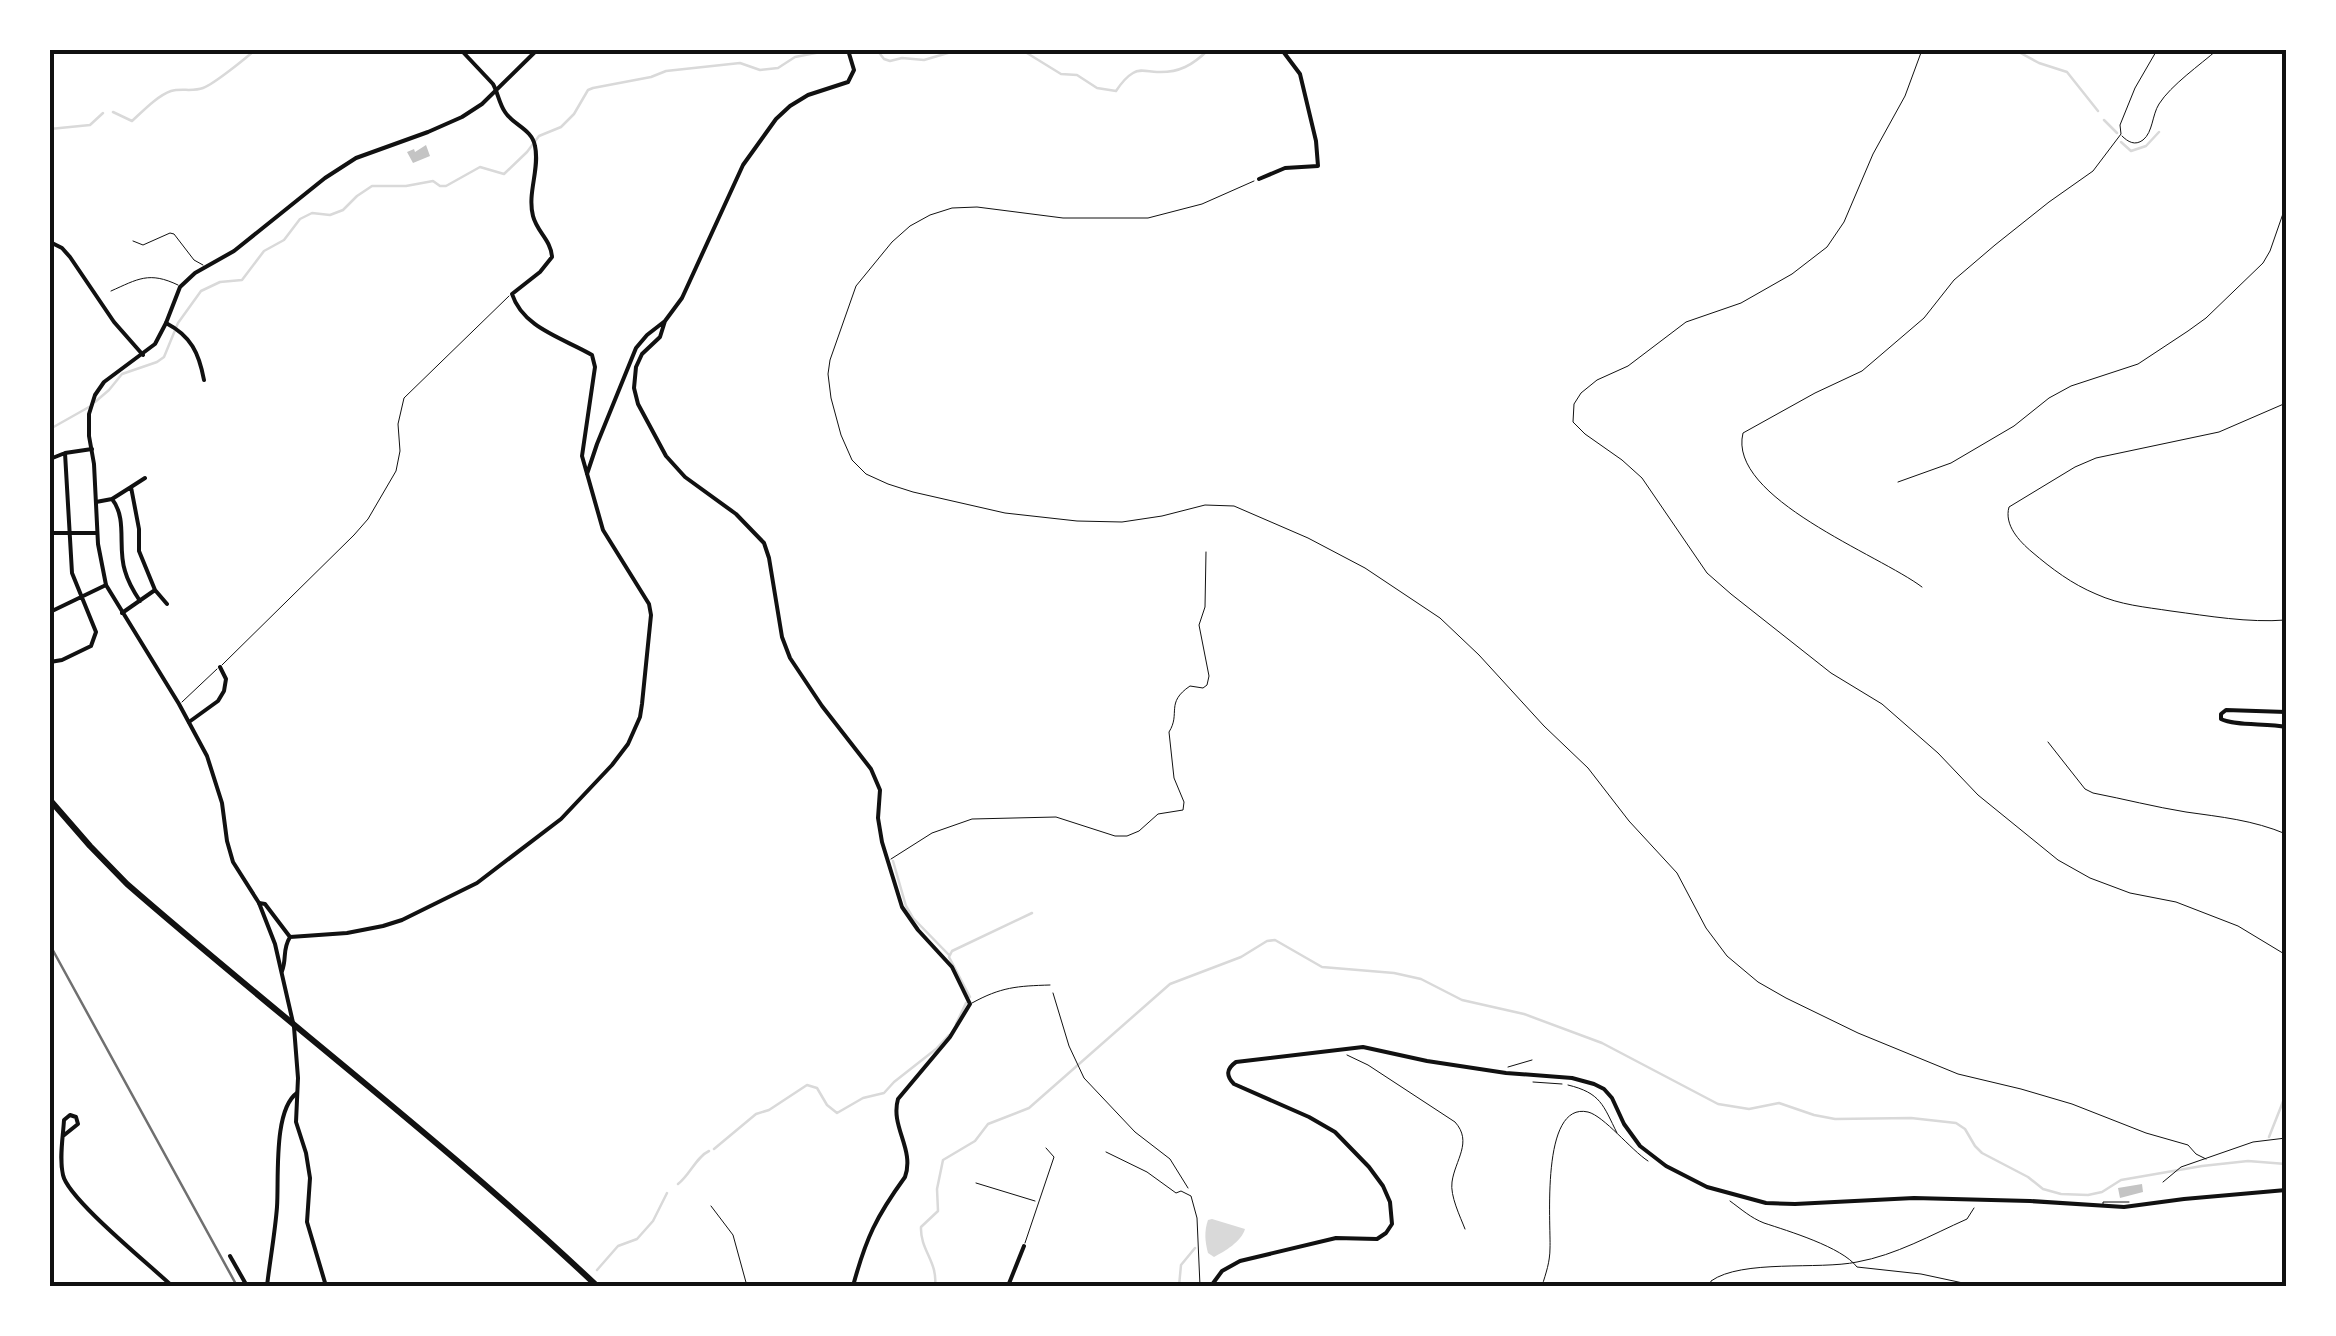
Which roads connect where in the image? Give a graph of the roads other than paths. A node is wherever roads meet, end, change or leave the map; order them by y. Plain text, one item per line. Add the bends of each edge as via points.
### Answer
1 (461, 50) edge
2 (537, 50) edge
3 (848, 50) edge
4 (1282, 50) edge
5 (496, 89) junction
6 (1258, 179) road end
7 (133, 241) dead end
8 (50, 242) edge
9 (206, 267) junction
10 (180, 286) junction
11 (110, 291) dead end
12 (512, 294) junction
13 (666, 321) junction
14 (166, 323) junction
15 (652, 331) junction
16 (660, 338) junction
17 (143, 354) junction
18 (204, 380) dead end
19 (92, 448) junction
20 (65, 453) junction
21 (50, 460) edge
22 (587, 475) junction
23 (145, 478) dead end
24 (131, 488) junction
25 (112, 498) junction
26 (96, 502) junction
27 (71, 532) junction
28 (50, 533) edge
29 (97, 533) junction
30 (1206, 552) dead end
31 (106, 585) junction
32 (155, 590) junction
33 (82, 597) junction
34 (140, 601) junction
35 (167, 604) dead end
36 (50, 612) edge
37 (122, 613) junction
38 (50, 662) edge
39 (220, 667) junction
40 (179, 704) junction
41 (2286, 712) edge
42 (190, 722) junction
43 (2286, 727) edge
44 (50, 800) edge
45 (889, 861) junction
46 (259, 903) junction
47 (290, 937) junction
48 (282, 970) junction
49 (1050, 986) road end
50 (970, 1004) junction
51 (297, 1093) junction
52 (63, 1136) dead end
53 (1046, 1148) dead end
54 (1106, 1152) dead end
55 (976, 1184) dead end
56 (2286, 1190) edge
57 (1038, 1202) junction
58 (2129, 1202) dead end
59 (711, 1206) dead end
60 (2103, 1208) junction
61 (1024, 1246) joint
62 (230, 1256) dead end
63 (172, 1286) edge
64 (246, 1286) edge
65 (268, 1286) edge
66 (326, 1286) edge
67 (596, 1286) edge
68 (747, 1286) edge
69 (852, 1286) edge
70 (1008, 1286) edge
71 (1200, 1286) edge
72 (1211, 1286) edge

1 - 5 street
2 - 5 street
3 - 13 street via 854,70 848,82 790,106 743,165
4 - 6 street via 1300,74 1318,166 1285,168
5 - 9 street via 462,117 356,158
5 - 12 street via 504,112 534,141 531,207 552,247 540,272
7 - 9 lane via 143,245 174,234
8 - 17 street via 70,257
9 - 10 street
10 - 11 lane via 147,276
10 - 14 street
12 - 22 street via 534,324 592,355 582,456
12 - 39 lane via 404,398 396,472 368,519
13 - 15 street
13 - 16 street
14 - 17 street
14 - 18 street via 189,339
15 - 16 street
15 - 22 street via 636,348
16 - 45 street via 636,367 638,404 685,477 764,542 790,658 872,769
17 - 19 street via 95,395 88,414
19 - 20 street
19 - 26 street
20 - 21 street
20 - 27 street
22 - 47 street via 603,530 650,609 640,718 628,744 561,819 477,882 383,926
23 - 24 street
24 - 25 street
24 - 32 street via 139,551
25 - 26 street
25 - 34 street via 125,571
26 - 29 street
27 - 28 street
27 - 29 street
27 - 33 street via 72,573
29 - 31 street
30 - 45 lane via 1200,625 1209,676 1203,688 1190,686 1177,697 1169,732 1182,810 1158,814 1127,836 1056,817 972,820 932,833
31 - 33 street
31 - 37 street
32 - 34 street
32 - 35 street
33 - 36 street
33 - 38 street via 96,632 91,646
34 - 37 street
37 - 40 street
39 - 40 lane
39 - 42 street via 226,679 222,697
40 - 42 street
41 - 43 street via 2226,710 2221,719
42 - 46 street via 213,772 233,862
44 - 67 highway via 118,876 408,1118
45 - 50 street via 902,907 952,968
46 - 47 street
46 - 48 street
47 - 48 street
48 - 51 street via 294,1027
49 - 50 lane via 995,990
50 - 69 street via 898,1099 908,1168 872,1225
51 - 65 street via 287,1105 280,1142
51 - 66 street via 296,1122 310,1178 307,1222
52 - 63 street via 63,1175 73,1195
53 - 57 lane via 1054,1156
54 - 71 lane via 1191,1196
55 - 57 lane
56 - 60 street
57 - 61 lane
58 - 60 lane via 2103,1202
59 - 68 lane via 734,1235
60 - 72 street via 1743,1198 1666,1166 1640,1146 1612,1098 1594,1084 1363,1047 1236,1062 1227,1072 1234,1084 1335,1132 1383,1186 1392,1224 1377,1238 1336,1238 1240,1261
61 - 70 street
62 - 64 street

